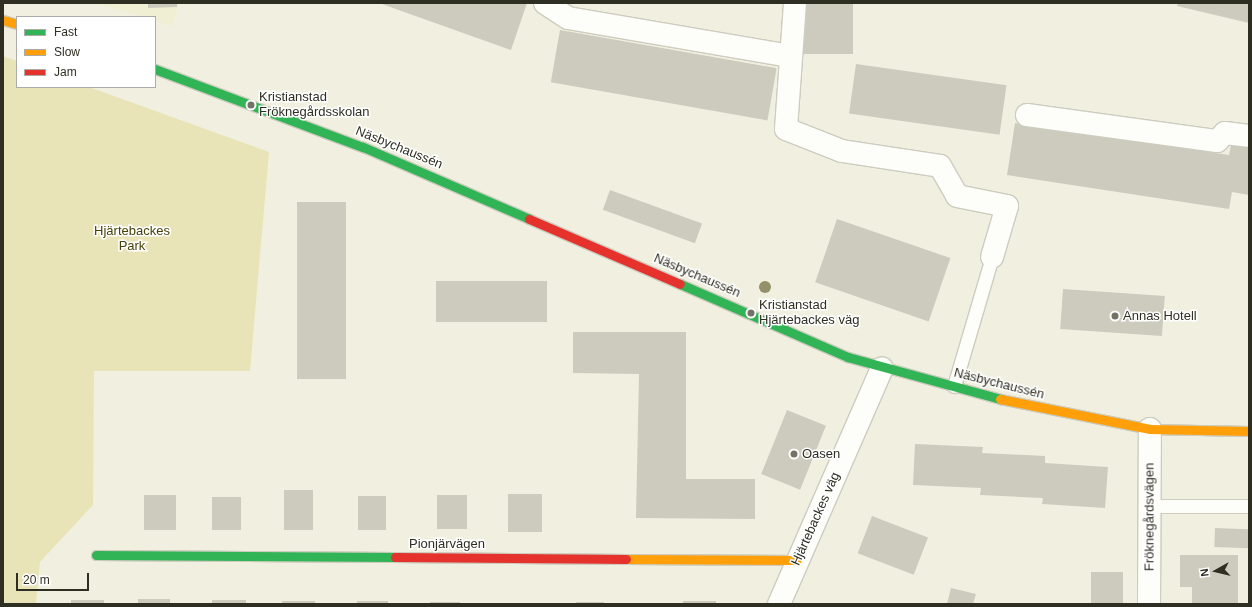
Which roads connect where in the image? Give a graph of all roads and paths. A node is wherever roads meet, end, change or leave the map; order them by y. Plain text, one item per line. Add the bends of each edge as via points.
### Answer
1 (545, 3) edge
2 (795, 3) edge
3 (3, 20) edge
4 (16, 24) edge
5 (791, 56) junction
6 (156, 69) edge
7 (1028, 115) dead end
8 (1249, 136) edge
9 (992, 257) joint
10 (882, 368) junction
11 (954, 386) junction
12 (1150, 429) junction
13 (1249, 431) edge
14 (1150, 506) junction
15 (1249, 506) edge
16 (96, 555) dead end
17 (797, 560) junction
18 (779, 604) edge
19 (1149, 604) edge

1 - 5 street via 568,18
2 - 5 street
3 - 4 street
5 - 9 street via 786,129 842,151 940,166 957,196 1007,206
6 - 10 street, Näsbychaussén via 370,150 848,357
7 - 8 street via 1217,141 1225,132
9 - 11 lane
10 - 11 street, Näsbychaussén
10 - 17 street, Hjärtebackes väg
11 - 12 street, Näsbychaussén via 1028,406
12 - 13 street, Näsbychaussén
12 - 14 street, Fröknegårdsvägen
14 - 15 lane
14 - 19 street, Fröknegårdsvägen
16 - 17 street, Pionjärvägen
17 - 18 street, Hjärtebackes väg

